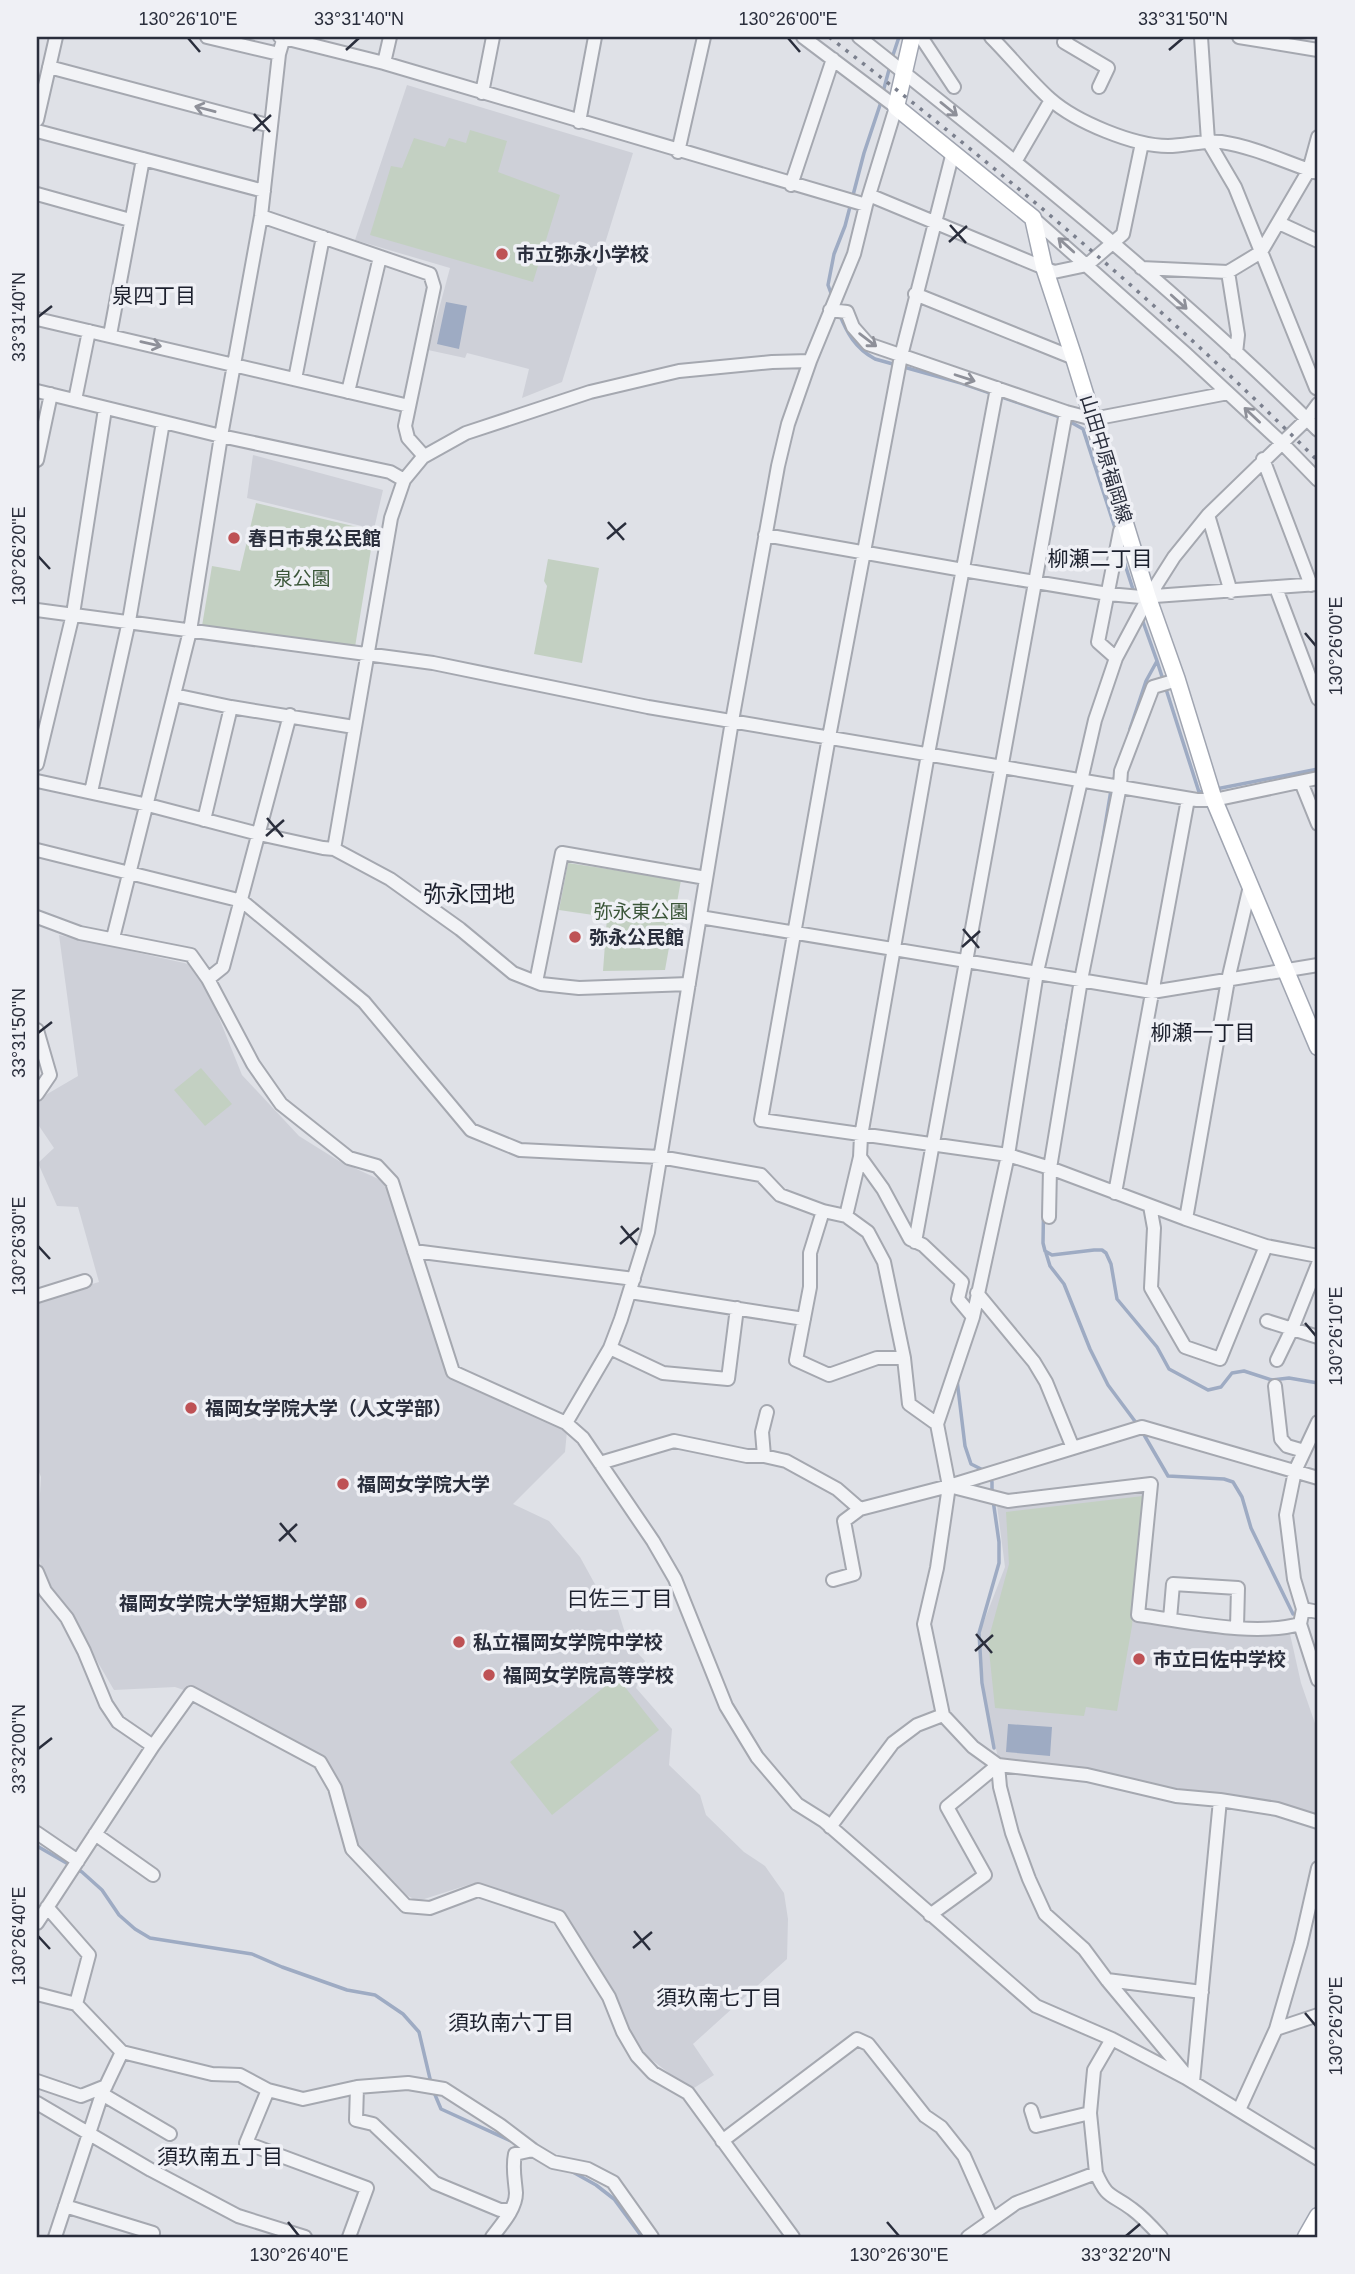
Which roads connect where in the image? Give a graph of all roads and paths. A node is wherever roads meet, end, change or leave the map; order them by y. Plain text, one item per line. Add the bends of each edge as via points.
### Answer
1 (56, 37) edge
2 (207, 37) edge
3 (283, 37) edge
4 (390, 37) edge
5 (493, 37) edge
6 (595, 37) edge
7 (704, 37) edge
8 (803, 37) edge
9 (859, 37) edge
10 (912, 37) edge
11 (921, 37) edge
12 (991, 37) edge
13 (1067, 37) edge
14 (1201, 37) edge
15 (1239, 37) edge
16 (1318, 50) edge
17 (279, 54) junction
18 (834, 59) junction
19 (384, 63) junction
20 (49, 67) junction
21 (900, 69) junction
22 (954, 87) dead end
23 (1099, 87) dead end
24 (482, 93) junction
25 (886, 100) junction
26 (1051, 100) junction
27 (37, 120) edge
28 (579, 122) junction
29 (271, 126) junction
30 (37, 131) edge
31 (1318, 137) edge
32 (1208, 141) junction
33 (1142, 143) junction
34 (678, 152) junction
35 (953, 152) junction
36 (143, 159) junction
37 (1015, 162) junction
38 (1313, 172) edge
39 (791, 185) junction
40 (264, 191) junction
41 (37, 194) edge
42 (864, 201) junction
43 (261, 216) junction
44 (1033, 218) junction
45 (130, 220) junction
46 (934, 223) junction
47 (1279, 223) junction
48 (323, 237) junction
49 (1318, 241) edge
50 (1113, 243) junction
51 (1261, 253) junction
52 (380, 257) junction
53 (1087, 265) junction
54 (1044, 267) junction
55 (1141, 268) junction
56 (1228, 272) junction
57 (915, 294) junction
58 (838, 311) junction
59 (37, 319) edge
60 (89, 331) junction
61 (110, 335) junction
62 (1236, 353) junction
63 (901, 356) junction
64 (1074, 358) junction
65 (810, 361) junction
66 (235, 365) junction
67 (295, 379) junction
68 (997, 388) junction
69 (1318, 389) edge
70 (37, 391) edge
71 (348, 392) junction
72 (1228, 393) junction
73 (51, 394) junction
74 (75, 400) junction
75 (1318, 404) edge
76 (409, 406) junction
77 (105, 409) junction
78 (1093, 418) junction
79 (1065, 419) junction
80 (1307, 419) junction
81 (163, 422) junction
82 (1318, 430) edge
83 (221, 436) junction
84 (1282, 443) junction
85 (424, 456) junction
86 (1263, 459) junction
87 (37, 460) edge
88 (404, 480) junction
89 (1318, 480) edge
90 (1208, 515) junction
91 (1124, 529) junction
92 (765, 535) junction
93 (863, 551) junction
94 (963, 570) junction
95 (1036, 581) junction
96 (1315, 585) edge
97 (1276, 588) junction
98 (1231, 592) junction
99 (1108, 594) junction
100 (1141, 599) junction
101 (37, 610) edge
102 (73, 614) junction
103 (129, 621) junction
104 (190, 631) junction
105 (367, 654) junction
106 (1116, 658) junction
107 (1169, 682) junction
108 (174, 695) junction
109 (1318, 699) edge
110 (231, 707) junction
111 (290, 715) junction
112 (732, 721) junction
113 (354, 727) junction
114 (829, 737) junction
115 (929, 754) junction
116 (37, 764) edge
117 (1002, 766) junction
118 (1318, 778) edge
119 (37, 780) edge
120 (1082, 781) junction
121 (1301, 782) junction
122 (1120, 786) junction
123 (91, 792) junction
124 (1211, 793) junction
125 (1188, 799) junction
126 (148, 805) junction
127 (204, 820) junction
128 (1318, 824) edge
129 (259, 834) junction
130 (334, 849) junction
131 (37, 850) edge
132 (130, 873) junction
133 (706, 878) junction
134 (1250, 886) junction
135 (242, 901) junction
136 (37, 916) edge
137 (701, 917) junction
138 (794, 931) junction
139 (113, 938) junction
140 (894, 948) junction
141 (967, 960) junction
142 (1318, 965) edge
143 (1286, 971) junction
144 (1037, 972) junction
145 (208, 979) junction
146 (1081, 980) junction
147 (1228, 980) junction
148 (536, 982) junction
149 (689, 984) junction
150 (1152, 992) junction
151 (37, 1030) edge
152 (1318, 1047) edge
153 (38, 1091) edge
154 (861, 1136) junction
155 (933, 1144) junction
156 (1008, 1155) junction
157 (660, 1157) junction
158 (860, 1157) junction
159 (1045, 1166) junction
160 (1115, 1193) junction
161 (1150, 1206) junction
162 (823, 1210) junction
163 (846, 1216) junction
164 (1049, 1217) dead end
165 (1186, 1219) junction
166 (915, 1242) junction
167 (1266, 1246) junction
168 (414, 1251) junction
169 (1318, 1256) edge
170 (1318, 1264) edge
171 (85, 1281) dead end
172 (632, 1286) junction
173 (977, 1293) junction
174 (37, 1296) edge
175 (737, 1308) junction
176 (973, 1318) junction
177 (804, 1319) junction
178 (1267, 1321) dead end
179 (1292, 1329) junction
180 (1318, 1337) edge
181 (610, 1348) junction
182 (904, 1358) junction
183 (1277, 1360) dead end
184 (1275, 1386) dead end
185 (767, 1412) dead end
186 (1318, 1422) edge
187 (566, 1423) junction
188 (937, 1424) junction
189 (1073, 1448) junction
190 (1304, 1451) junction
191 (764, 1456) junction
192 (600, 1464) junction
193 (1295, 1471) junction
194 (1318, 1478) edge
195 (949, 1486) junction
196 (860, 1509) junction
197 (37, 1572) edge
198 (834, 1580) dead end
199 (1303, 1609) junction
200 (1318, 1612) edge
201 (1170, 1619) junction
202 (1300, 1624) junction
203 (1237, 1628) junction
204 (1318, 1680) edge
205 (943, 1715) junction
206 (153, 1746) junction
207 (998, 1766) junction
208 (1220, 1800) junction
209 (1318, 1822) edge
210 (830, 1827) junction
211 (37, 1833) edge
212 (95, 1834) junction
213 (78, 1861) junction
214 (1318, 1868) edge
215 (153, 1875) dead end
216 (47, 1907) junction
217 (930, 1915) junction
218 (37, 1923) edge
219 (1107, 1980) junction
220 (1202, 1992) junction
221 (37, 1994) edge
222 (76, 2004) junction
223 (1318, 2015) edge
224 (1276, 2029) junction
225 (1112, 2039) junction
226 (122, 2052) junction
227 (37, 2081) edge
228 (1193, 2082) junction
229 (358, 2087) junction
230 (104, 2090) junction
231 (268, 2090) junction
232 (37, 2104) edge
233 (1031, 2110) dead end
234 (1239, 2110) junction
235 (1090, 2113) junction
236 (88, 2133) junction
237 (170, 2134) dead end
238 (722, 2141) junction
239 (533, 2150) junction
240 (1318, 2159) edge
241 (1096, 2174) junction
242 (65, 2206) junction
243 (511, 2210) junction
244 (1318, 2216) edge
245 (992, 2219) junction
246 (153, 2232) dead end
247 (55, 2237) edge
248 (305, 2237) edge
249 (349, 2237) edge
250 (492, 2237) edge
251 (652, 2237) edge
252 (793, 2237) edge
253 (968, 2237) edge
254 (1161, 2237) edge
255 (1306, 2237) edge

1 - 20 street
2 - 17 street
3 - 17 street
3 - 19 street
4 - 19 street
5 - 24 street
6 - 28 street
7 - 34 street
8 - 18 street
9 - 21 street
10 - 21 main road
11 - 22 street
12 - 26 street
13 - 23 street via 1064,42 1108,68
14 - 32 street
15 - 16 street
17 - 29 street
18 - 25 street
18 - 39 street
19 - 24 street
20 - 27 street
29 -> 20 street
21 - 25 main road
21 -> 37 street
24 - 28 street
25 - 35 main road
25 - 42 street
26 - 33 street via 1079,118
26 - 37 street
28 - 34 street
29 - 40 street
30 - 36 street
31 - 38 street
32 - 33 street via 1168,146
32 - 38 street
32 - 51 street via 1235,187
33 - 50 street via 1123,234
34 - 39 street
35 - 44 main road
35 - 46 street
36 - 40 street
36 - 45 street
37 - 50 street
38 - 47 street
39 - 42 street
40 - 43 street
41 - 45 street
42 - 46 street
42 - 58 street via 854,254 837,294
43 - 48 street
43 - 66 street
53 -> 44 street
44 - 54 main road, 山田中原福岡線
45 - 61 street
46 - 54 street
46 - 57 street
47 - 49 street
47 - 51 street
48 - 52 street
48 - 67 street
50 - 53 street
50 - 55 street
51 - 56 street
51 - 69 street
52 - 71 street
52 - 76 street via 430,274 434,286
53 - 54 street via 1054,272
53 - 72 street
54 - 64 main road, 山田中原福岡線
55 - 56 street
55 -> 62 street
56 - 62 street via 1238,335
57 - 63 street
57 - 64 street
58 -> 63 street via 868,344
58 - 65 street
59 - 60 street
60 - 61 street
60 - 74 street
61 -> 66 street
62 - 80 street
63 -> 68 street
63 - 93 street
64 - 78 main road, 山田中原福岡線
65 - 85 street via 679,371 590,392 466,433
65 - 92 street via 788,424
66 - 67 street
66 - 83 street
67 - 71 street
68 - 79 street
68 - 94 street
70 - 73 street
71 - 76 street
72 - 78 street
84 -> 72 street
73 - 74 street
73 - 87 street
74 - 77 street
75 - 80 street
76 - 85 street via 408,438
77 - 81 street
77 - 102 street
78 - 79 street
78 - 91 main road, 山田中原福岡線
79 - 95 street
80 - 82 street
80 - 84 street
81 - 83 street
81 - 103 street
83 - 88 street via 390,472
83 - 104 street
84 - 86 street
84 - 89 street
85 - 88 street
86 - 90 street
86 - 96 street
88 - 105 street via 391,518
90 - 98 street
90 - 100 street
91 - 99 street
91 - 100 main road, 山田中原福岡線
92 - 93 street
92 - 112 street
93 - 94 street
93 - 114 street
94 - 95 street
94 - 115 street
95 - 99 street
95 - 117 street
96 - 97 street
97 - 98 street
97 - 109 street
98 - 100 street
99 - 100 street
99 - 106 street via 1098,642
100 - 106 street via 1137,618
100 - 107 main road, 山田中原福岡線
101 - 102 street
102 - 103 street
102 - 116 street
103 - 104 street
103 - 123 street
104 - 105 street
104 - 108 street
105 - 112 street
105 - 113 street
106 - 120 street via 1095,720
107 - 122 street via 1153,687 1121,771
107 - 124 main road, 山田中原福岡線
108 - 110 street
108 - 126 street
110 - 111 street
110 - 127 street
111 - 113 street
111 - 129 street
112 - 114 street
112 - 133 street
113 - 130 street
114 - 115 street
114 - 138 street
115 - 117 street
115 - 140 street
117 - 120 street
117 - 141 street
118 - 121 street
119 - 123 street
120 - 122 street
120 - 144 street
121 - 124 street
121 - 128 street
122 - 125 street
122 - 146 street
123 - 126 street
124 - 125 street
124 - 134 main road, 山田中原福岡線
125 - 150 street
126 - 127 street
126 - 132 street
127 - 129 street
129 - 130 street
129 - 135 street
130 - 148 street via 390,879 513,973
131 - 132 street
132 - 135 street
132 - 139 street
133 - 137 street
133 - 148 street via 562,853
134 - 143 main road, 山田中原福岡線
134 - 147 street
135 - 145 street via 223,967
135 - 157 street via 364,1002 471,1130 520,1150
136 - 139 street via 80,933
137 - 138 street
137 - 149 street
138 - 140 street
138 - 154 street via 761,1120
139 - 145 street via 191,955
140 - 141 street
140 - 154 street
141 - 144 street
141 - 155 street
142 - 143 street
143 - 147 street
143 - 152 main road, 山田中原福岡線
144 - 146 street
144 - 156 street
145 - 168 street via 253,1064 281,1104 349,1158 377,1166 392,1182
146 - 150 street
146 - 159 street
147 - 150 street
147 - 165 street
148 - 149 street via 579,988
149 - 157 street
150 - 160 street
151 - 153 street via 50,1075
154 - 155 street
154 - 158 street
155 - 156 street
155 - 166 street
156 - 159 street
156 - 173 street
157 - 162 street via 761,1175 780,1195
157 - 172 street via 648,1232
158 - 163 street
158 - 166 street
159 - 160 street
159 - 164 street
160 - 161 street
161 - 165 street
161 - 167 street via 1154,1228 1151,1288 1185,1347 1220,1359
162 - 163 street
162 - 177 street via 810,1253
163 - 182 street via 868,1232 884,1262
165 - 167 street
166 - 176 street via 962,1282 958,1299
167 - 169 street
168 - 172 street
168 - 187 street via 453,1372
170 - 179 street
171 - 174 street
172 - 175 street
172 - 181 street
173 - 176 street
173 - 189 street via 1034,1362
175 - 177 street
175 - 181 street via 728,1379 663,1373
176 - 188 street
177 - 182 street via 796,1360 829,1375 877,1358
178 - 179 street
179 - 180 street
179 - 183 street
181 - 187 street
182 - 188 street via 909,1404
184 - 190 street via 1280,1439
185 - 191 street via 762,1432
186 - 190 street
187 - 192 street via 583,1438
188 - 195 street
189 - 193 street via 1139,1428
189 - 195 street
190 - 193 street
191 - 192 street via 674,1441
191 - 196 street via 786,1461 837,1489
192 - 210 street via 676,1579 726,1706 757,1757 797,1804
193 - 194 street
193 - 199 street via 1286,1515 1294,1579
195 - 196 street
195 - 201 street via 1008,1501 1151,1484 1138,1615
195 - 205 street via 924,1624
196 - 198 street via 844,1521 854,1574
197 - 206 street via 73,1629 106,1704 118,1722
199 - 200 street
199 - 202 street
201 - 203 street
201 - 203 street via 1173,1584 1238,1588
202 - 203 street
202 - 204 street
205 - 207 street
205 - 210 street via 917,1725 893,1744
206 - 212 street
206 - 238 street via 191,1693 320,1762 335,1788 352,1849 406,1906 430,1908 478,1890 559,1917 609,1997 637,2056 653,2073 688,2093
207 - 208 street via 1087,1775 1176,1796
207 - 217 street via 947,1807 985,1875
207 - 219 street via 1012,1833 1045,1914 1084,1949
208 - 209 street via 1277,1809
208 - 220 street
210 - 217 street
211 - 213 street
212 - 213 street
212 - 215 street
213 - 216 street
214 - 224 street
216 - 218 street
216 - 222 street via 89,1955
217 - 225 street via 1036,2006
219 - 220 street
219 - 228 street
220 - 228 street
221 - 222 street
222 - 226 street
223 - 224 street
224 - 234 street
225 - 228 street
225 - 235 street via 1094,2070
226 - 230 street
226 - 231 street via 212,2074 240,2076
227 - 230 street via 81,2096
228 - 234 street
229 - 231 street via 303,2099
229 - 239 street via 408,2083 444,2089
229 - 243 street via 356,2120 373,2124 435,2183 500,2210
230 - 236 street
230 - 237 street
231 - 249 street via 246,2143 367,2188
232 - 236 street
233 - 235 street via 1035,2126
234 - 240 street
235 - 241 street
236 - 242 street
236 - 248 street via 238,2217
238 - 245 street via 858,2039 868,2044 925,2116 942,2127 964,2156
238 - 252 street
239 - 243 street via 515,2154 516,2196
239 - 251 street via 553,2162 588,2169 613,2182
241 - 245 street via 1016,2203
241 - 254 street via 1112,2198 1129,2207
242 - 246 street
242 - 247 street
243 - 250 street
244 - 255 main road
245 - 253 street

